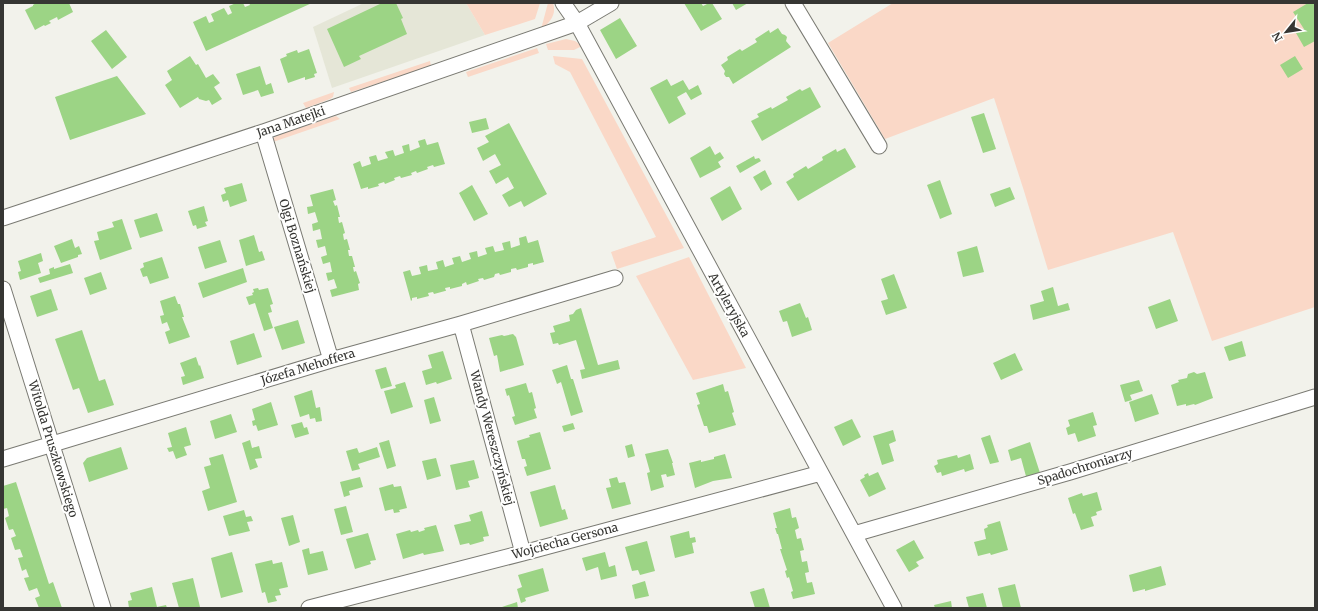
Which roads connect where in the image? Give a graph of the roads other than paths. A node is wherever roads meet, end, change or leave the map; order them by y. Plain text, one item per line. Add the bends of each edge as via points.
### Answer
1 (563, 3) edge
2 (611, 3) edge
3 (793, 3) edge
4 (577, 23) junction
5 (263, 132) junction
6 (879, 146) dead end
7 (3, 218) edge
8 (614, 278) dead end
9 (3, 289) edge
10 (461, 324) junction
11 (331, 360) junction
12 (1315, 398) edge
13 (51, 444) junction
14 (3, 459) edge
15 (821, 473) junction
16 (854, 534) junction
17 (523, 552) junction
18 (103, 608) edge
19 (309, 608) edge
20 (894, 608) edge

1 - 4 street, Artyleryjska
2 - 4 street, Jana Matejki
3 - 6 street
4 - 5 street, Jana Matejki
4 - 15 street, Artyleryjska
5 - 7 street, Jana Matejki
5 - 11 street, Olgi Boznańskiej
8 - 10 street, Józefa Mehoffera
9 - 13 street, Witolda Pruszkowskiego
10 - 11 street, Józefa Mehoffera
10 - 17 street, Wandy Wereszczyńskiej
11 - 13 street, Józefa Mehoffera
12 - 16 street, Spadochroniarzy
13 - 14 street, Józefa Mehoffera
13 - 18 street, Witolda Pruszkowskiego
15 - 16 street, Artyleryjska
15 - 17 street, Wojciecha Gersona
16 - 20 street, Artyleryjska
17 - 19 street, Wojciecha Gersona

